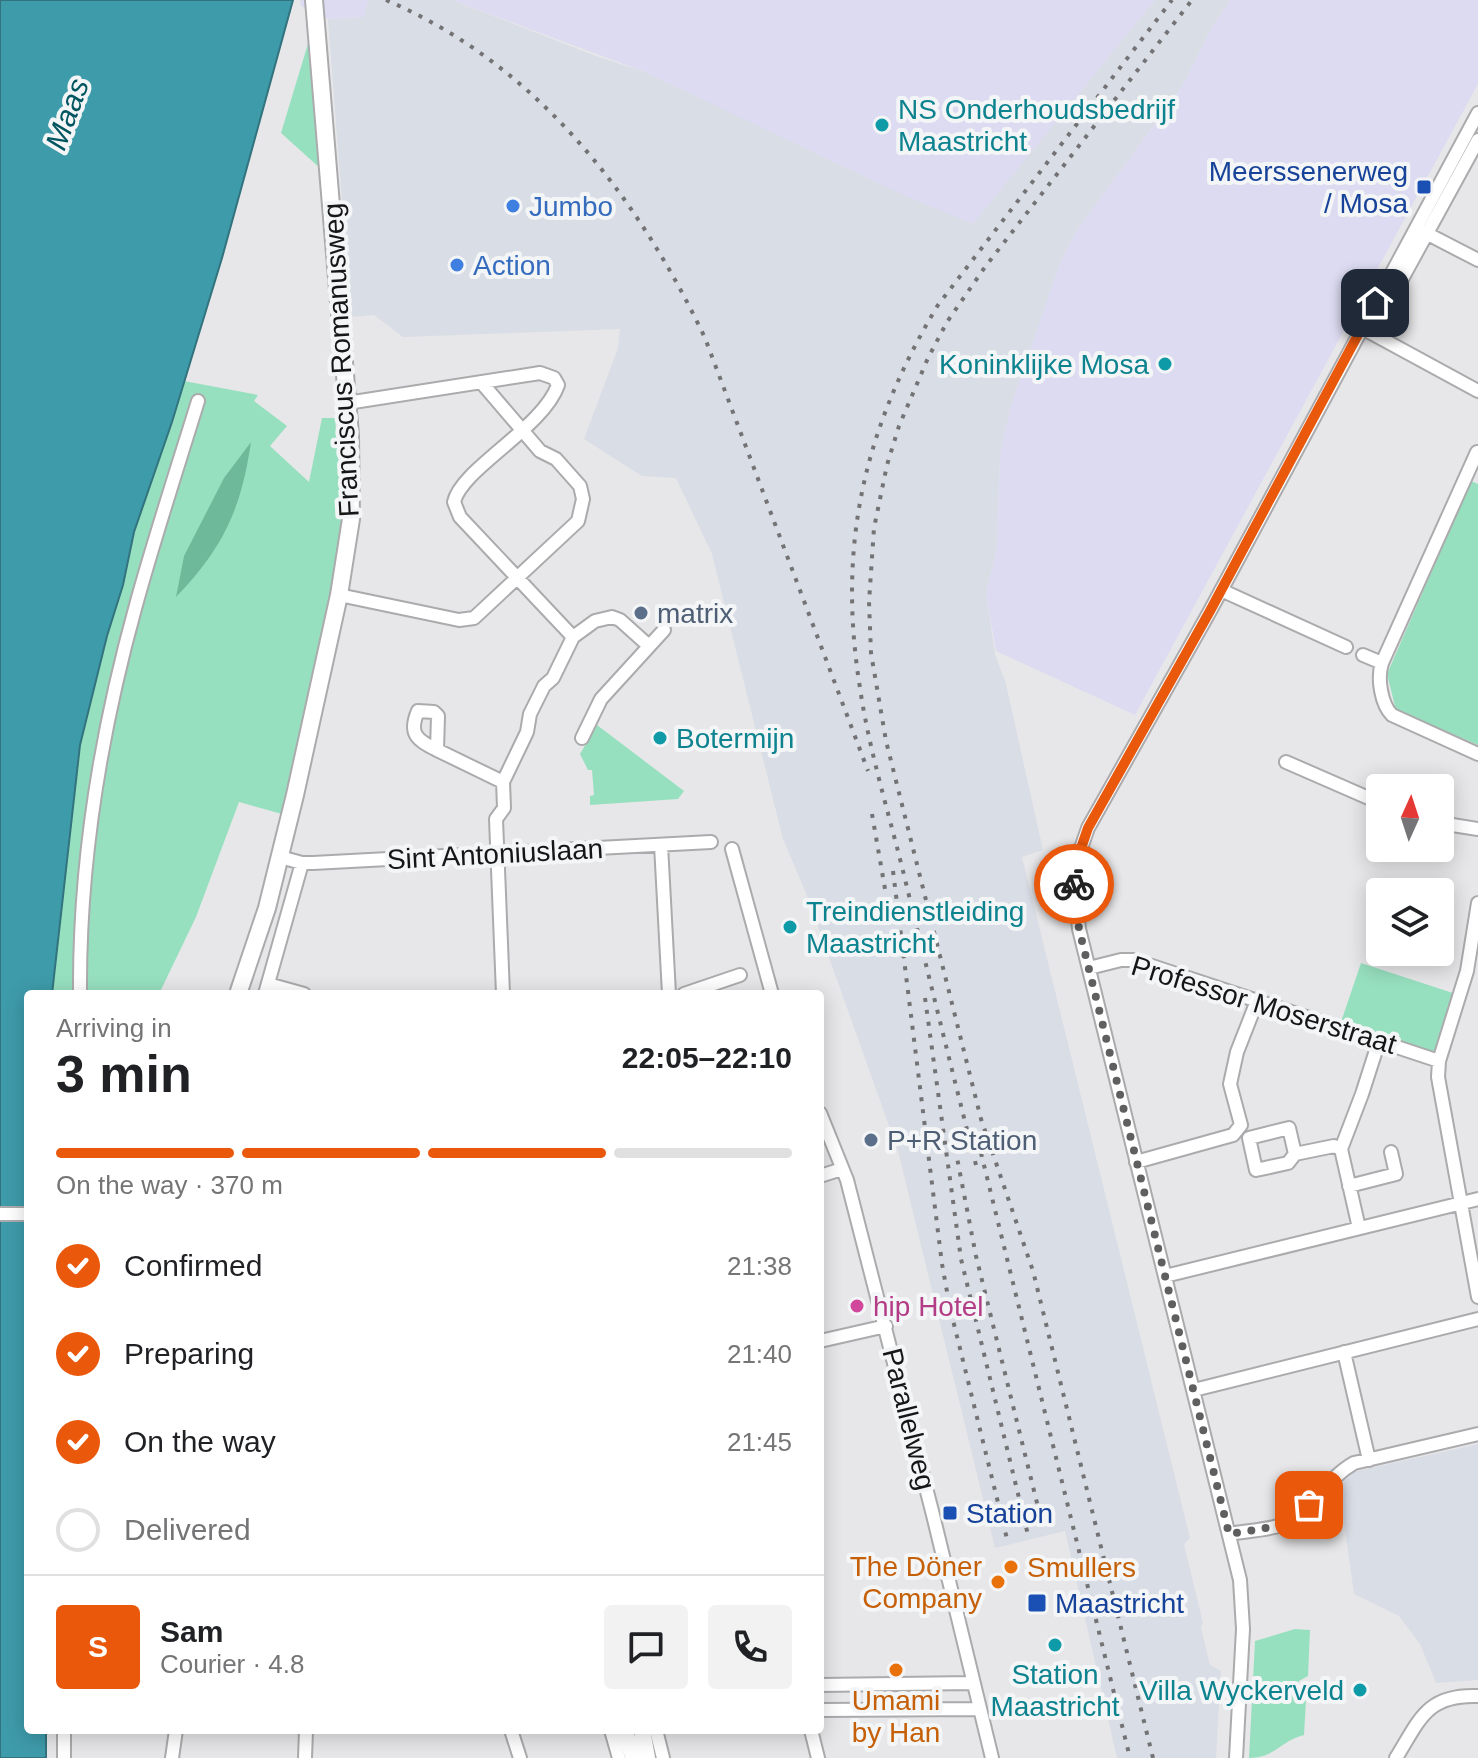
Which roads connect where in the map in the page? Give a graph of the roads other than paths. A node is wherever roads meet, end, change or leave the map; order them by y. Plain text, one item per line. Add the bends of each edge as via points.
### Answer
1 (314, 0) edge
2 (1478, 113) edge
3 (1478, 140) edge
4 (1421, 231) junction
5 (1478, 260) edge
6 (1362, 328) junction
7 (481, 382) junction
8 (1478, 391) edge
9 (198, 401) dead end
10 (347, 403) junction
11 (523, 431) junction
12 (1477, 452) edge
13 (1473, 474) edge
14 (517, 578) junction
15 (1221, 590) junction
16 (339, 595) junction
17 (664, 630) dead end
18 (573, 637) junction
19 (649, 646) junction
20 (1346, 647) dead end
21 (1363, 655) dead end
22 (1382, 663) junction
23 (582, 738) dead end
24 (437, 750) dead end
25 (1478, 754) edge
26 (1286, 762) dead end
27 (503, 782) junction
28 (1366, 797) edge
29 (1454, 825) edge
30 (1478, 829) edge
31 (711, 842) dead end
32 (661, 845) junction
33 (732, 849) dead end
34 (498, 854) junction
35 (280, 857) junction
36 (302, 863) junction
37 (1478, 903) edge
38 (1089, 968) junction
39 (740, 975) dead end
40 (267, 989) edge
41 (80, 990) edge
42 (239, 990) edge
43 (503, 990) edge
44 (669, 990) edge
45 (696, 990) edge
46 (771, 990) edge
47 (1257, 1001) junction
48 (1379, 1041) junction
49 (1439, 1061) junction
50 (824, 1123) edge
51 (1341, 1149) junction
52 (1391, 1152) dead end
53 (1295, 1154) dead end
54 (1136, 1162) junction
55 (842, 1169) junction
56 (824, 1175) edge
57 (1349, 1186) junction
58 (1478, 1199) edge
59 (1460, 1203) junction
60 (0, 1214) edge
61 (24, 1214) edge
62 (1359, 1228) junction
63 (1165, 1276) junction
64 (1478, 1297) edge
65 (1478, 1319) edge
66 (886, 1326) junction
67 (824, 1340) edge
68 (1344, 1352) junction
69 (1194, 1390) junction
70 (1478, 1434) edge
71 (1369, 1460) junction
72 (1229, 1534) junction
73 (973, 1683) junction
74 (824, 1685) edge
75 (1478, 1696) edge
76 (979, 1709) junction
77 (824, 1710) edge
78 (64, 1734) edge
79 (175, 1734) edge
80 (306, 1734) edge
81 (512, 1734) edge
82 (612, 1734) edge
83 (625, 1734) edge
84 (643, 1734) edge
85 (657, 1734) edge
86 (812, 1734) edge
87 (64, 1758) edge
88 (172, 1758) edge
89 (305, 1758) edge
90 (520, 1758) edge
91 (619, 1758) edge
92 (634, 1758) edge
93 (647, 1758) edge
94 (663, 1758) edge
95 (818, 1758) edge
96 (992, 1758) edge
97 (1236, 1758) edge
98 (1396, 1758) edge

1 - 10 street, Franciscus Romanusweg
2 - 4 street
3 - 4 street
4 - 5 street
4 - 6 street
6 - 8 street
6 - 15 street
7 - 10 street
7 - 11 street
7 - 11 street via 540,373 554,378 554,395
9 - 41 street via 136,606 102,754 84,878
10 - 16 street, Franciscus Romanusweg via 352,498
11 - 14 street via 580,486 583,499 578,521
11 - 14 street via 460,487 454,502 460,517
12 - 13 street
13 - 22 street
14 - 16 street via 466,620
14 - 18 street
15 - 20 street
15 - 38 street via 1083,841 1075,901
16 - 35 street, Franciscus Romanusweg
17 - 19 street
18 - 19 street via 595,621 612,617
18 - 27 street via 530,714
19 - 23 street via 601,699
21 - 22 street
22 - 25 street via 1382,691 1392,715
24 - 27 street
26 - 28 street
27 - 34 street via 504,808 496,819
29 - 30 street
31 - 32 street, Sint Antoniuslaan
32 - 34 street, Sint Antoniuslaan
32 - 44 street
33 - 46 street
34 - 36 street, Sint Antoniuslaan
34 - 43 street
35 - 36 street, Sint Antoniuslaan
35 - 42 street, Franciscus Romanusweg
36 - 40 street
37 - 49 street via 1467,971
38 - 47 street, Professor Moserstraat via 1134,960
38 - 54 street
39 - 45 street
47 - 48 street, Professor Moserstraat
47 - 54 street via 1230,1084 1241,1125 1233,1135
48 - 49 street, Professor Moserstraat
48 - 51 street
49 - 59 street
50 - 55 street, Parallelweg
51 - 53 street
51 - 57 street
52 - 57 street via 1396,1174
54 - 63 street
55 - 56 street
55 - 66 street, Parallelweg
57 - 62 street
58 - 59 street
59 - 62 street
59 - 64 street
60 - 61 street
62 - 63 street
63 - 69 street
65 - 68 street
66 - 67 street
66 - 73 street, Parallelweg
68 - 69 street
68 - 71 street
69 - 72 street
70 - 71 street
71 - 72 street via 1338,1472 1300,1516
72 - 97 street via 1243,1614
73 - 74 street
73 - 76 street, Parallelweg
75 - 98 street via 1437,1702
76 - 77 street
76 - 96 street, Parallelweg
78 - 87 street
79 - 88 street
80 - 89 street
81 - 90 street
82 - 91 street
83 - 92 street
84 - 93 street
85 - 94 street
86 - 95 street

